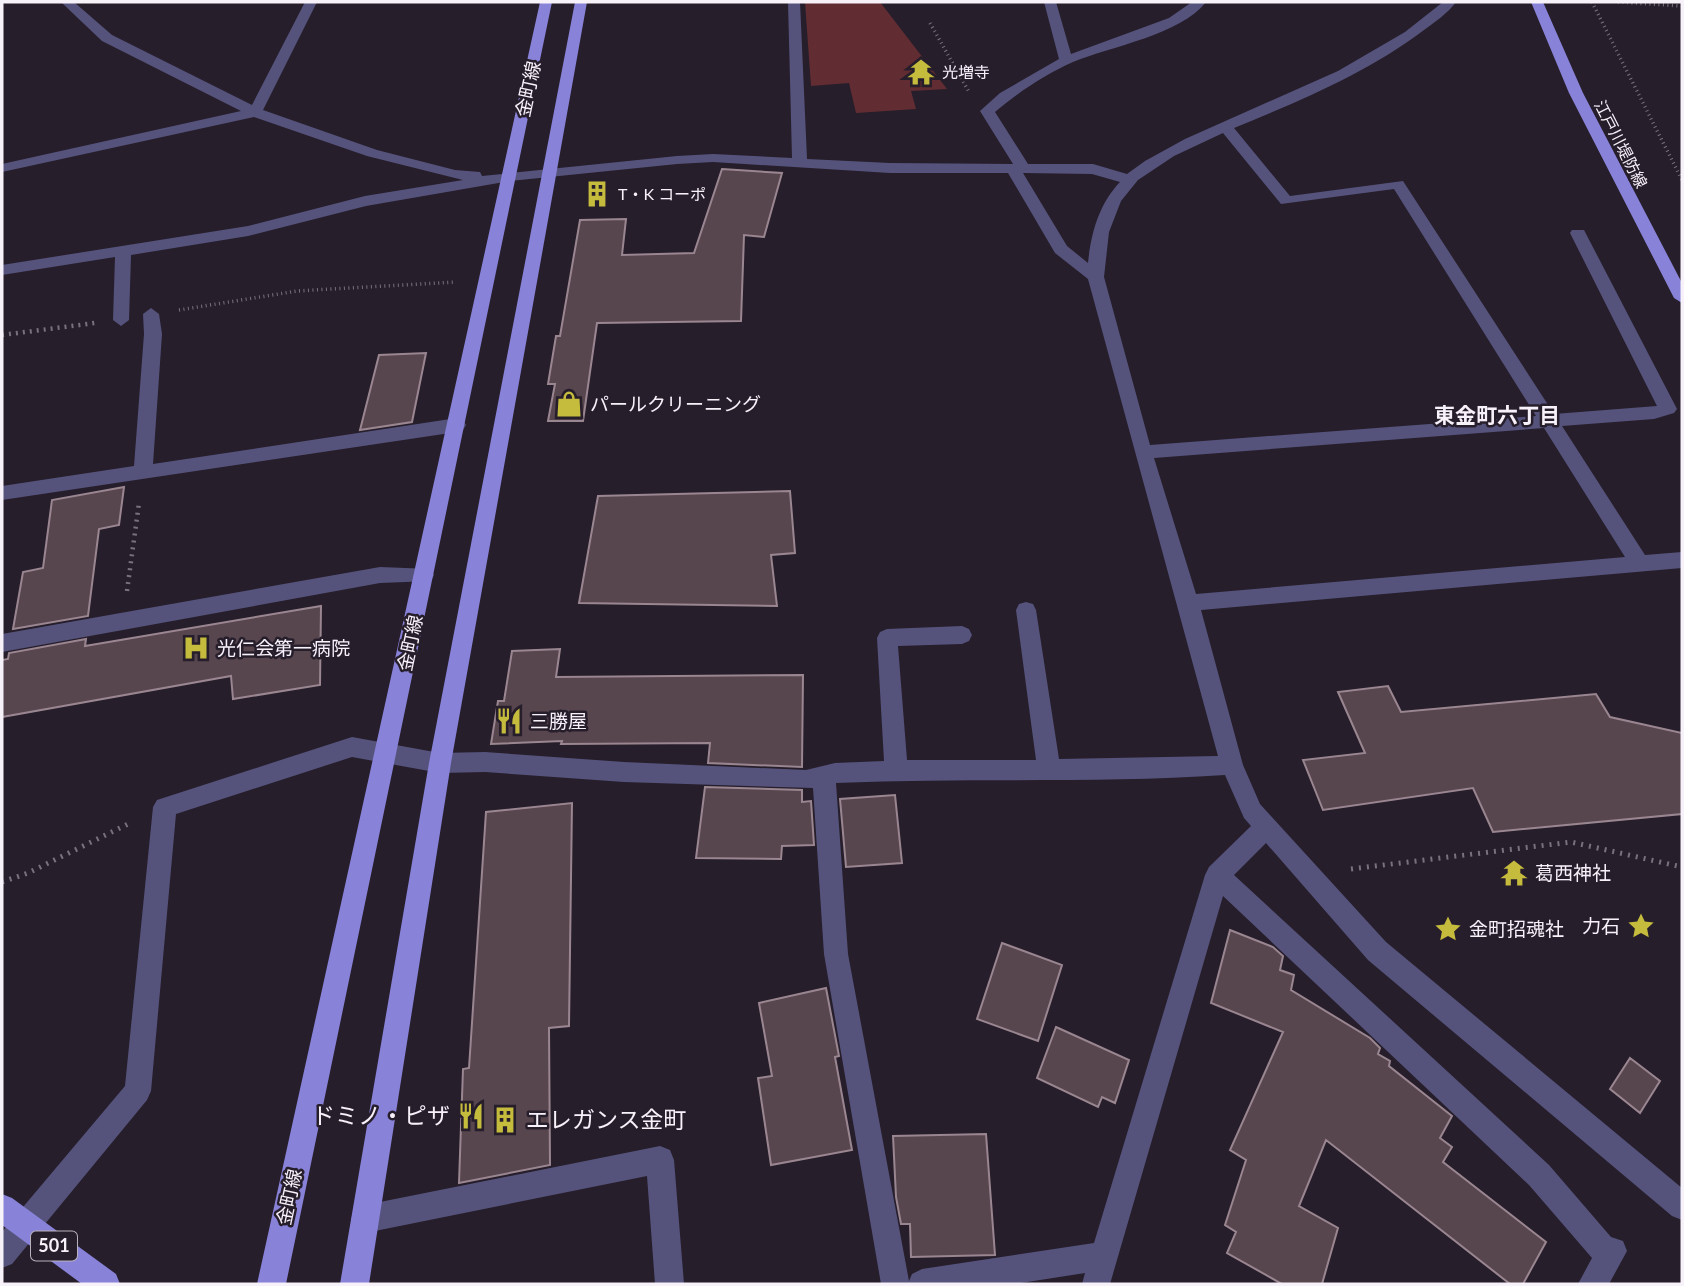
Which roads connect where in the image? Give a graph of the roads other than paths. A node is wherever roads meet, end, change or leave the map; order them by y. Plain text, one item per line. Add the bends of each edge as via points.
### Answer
1 (67, 2) edge
2 (311, 2) edge
3 (546, 2) edge
4 (581, 2) edge
5 (794, 2) edge
6 (1049, 2) edge
7 (1200, 2) edge
8 (1450, 2) edge
9 (1537, 2) edge
10 (1066, 60) junction
11 (255, 112) junction
12 (1226, 127) junction
13 (800, 163) junction
14 (2, 168) edge
15 (1018, 169) junction
16 (548, 173) junction
17 (510, 176) junction
18 (1130, 180) junction
19 (1578, 233) dead end
20 (123, 251) junction
21 (2, 270) edge
22 (1096, 277) junction
23 (1682, 298) edge
24 (151, 314) road end
25 (121, 320) road end
26 (1550, 421) junction
27 (457, 425) junction
28 (1143, 452) junction
29 (143, 471) junction
30 (2, 493) edge
31 (1682, 560) edge
32 (1640, 564) junction
33 (424, 575) junction
34 (1189, 603) junction
35 (1026, 610) dead end
36 (962, 635) dead end
37 (2, 643) edge
38 (386, 752) junction
39 (440, 763) junction
40 (1232, 765) junction
41 (1049, 769) junction
42 (897, 770) junction
43 (824, 777) junction
44 (1266, 827) junction
45 (1217, 874) junction
46 (1682, 1206) edge
47 (2, 1208) edge
48 (365, 1219) junction
49 (27, 1226) junction
50 (2, 1254) edge
51 (1105, 1256) junction
52 (106, 1284) edge
53 (271, 1284) edge
54 (354, 1284) edge
55 (670, 1284) edge
56 (895, 1284) edge
57 (922, 1284) edge
58 (1096, 1284) edge
59 (1591, 1284) edge

1 - 11 street via 107,38
2 - 11 street
3 - 17 main road, 金町線
4 - 16 main road, 金町線
5 - 13 street
6 - 10 street
7 - 10 street
8 - 12 street via 1419,18 1371,59 1337,78
9 - 23 main road, 江戸川堤防線 via 1576,93
10 - 15 street via 988,111
11 - 14 street
11 - 17 street via 443,172
12 - 18 street via 1167,155
12 - 26 street via 1286,201 1398,184
13 - 15 street
13 - 16 street via 713,158
15 - 18 street via 1093,169
15 - 22 street via 1061,249
16 - 17 street
16 - 39 main road, 金町線
17 - 20 street via 365,201 248,231
17 - 27 main road, 金町線
18 - 22 street via 1104,221 1096,251
19 - 26 street via 1668,409
20 - 21 street
20 - 25 street
22 - 28 street
24 - 29 street
26 - 28 street
26 - 32 street
27 - 29 street
27 - 33 main road, 金町線
28 - 34 street
29 - 30 street
31 - 32 street
32 - 34 street
33 - 37 street via 380,575
33 - 38 main road, 金町線
34 - 40 street
35 - 41 street
36 - 42 street via 887,638
38 - 39 street
38 - 49 street via 352,747 164,807 138,1091
38 - 53 main road, 金町線
39 - 43 street via 806,780
39 - 48 main road, 金町線
40 - 41 street
40 - 44 street via 1252,811
41 - 42 street
42 - 43 street
43 - 56 street via 836,954
44 - 45 street
44 - 46 street via 1377,951
45 - 51 street
45 - 59 street via 1539,1175 1611,1254
47 - 49 main road, 501
48 - 54 main road, 金町線
48 - 55 street via 660,1160
49 - 50 street
49 - 52 main road, 501
51 - 57 street
51 - 58 street

